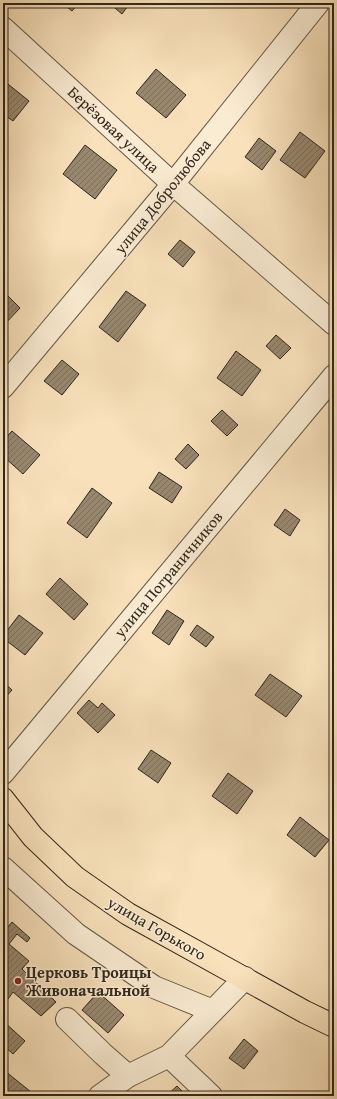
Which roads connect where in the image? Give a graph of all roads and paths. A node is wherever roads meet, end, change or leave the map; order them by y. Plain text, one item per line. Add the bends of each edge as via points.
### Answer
1 (318, 3) edge
2 (3, 28) edge
3 (173, 184) junction
4 (334, 324) edge
5 (334, 376) edge
6 (3, 387) edge
7 (3, 773) edge
8 (3, 799) edge
9 (3, 868) edge
10 (245, 978) junction
11 (213, 1011) junction
12 (67, 1019) dead end
13 (334, 1026) edge
14 (169, 1056) junction
15 (128, 1076) junction
16 (100, 1096) edge
17 (211, 1096) edge

1 - 3 street, улица Добролюбова
2 - 3 street, Берёзовая улица
3 - 4 street, Берёзовая улица
3 - 6 street, улица Добролюбова
5 - 7 street, улица Пограничников
8 - 10 main road, улица Горького via 34,837 75,877 128,914
9 - 11 street via 82,939 154,987
10 - 11 street
10 - 13 main road, улица Горького
11 - 14 street
12 - 15 street
14 - 15 street
14 - 17 street
15 - 16 street

